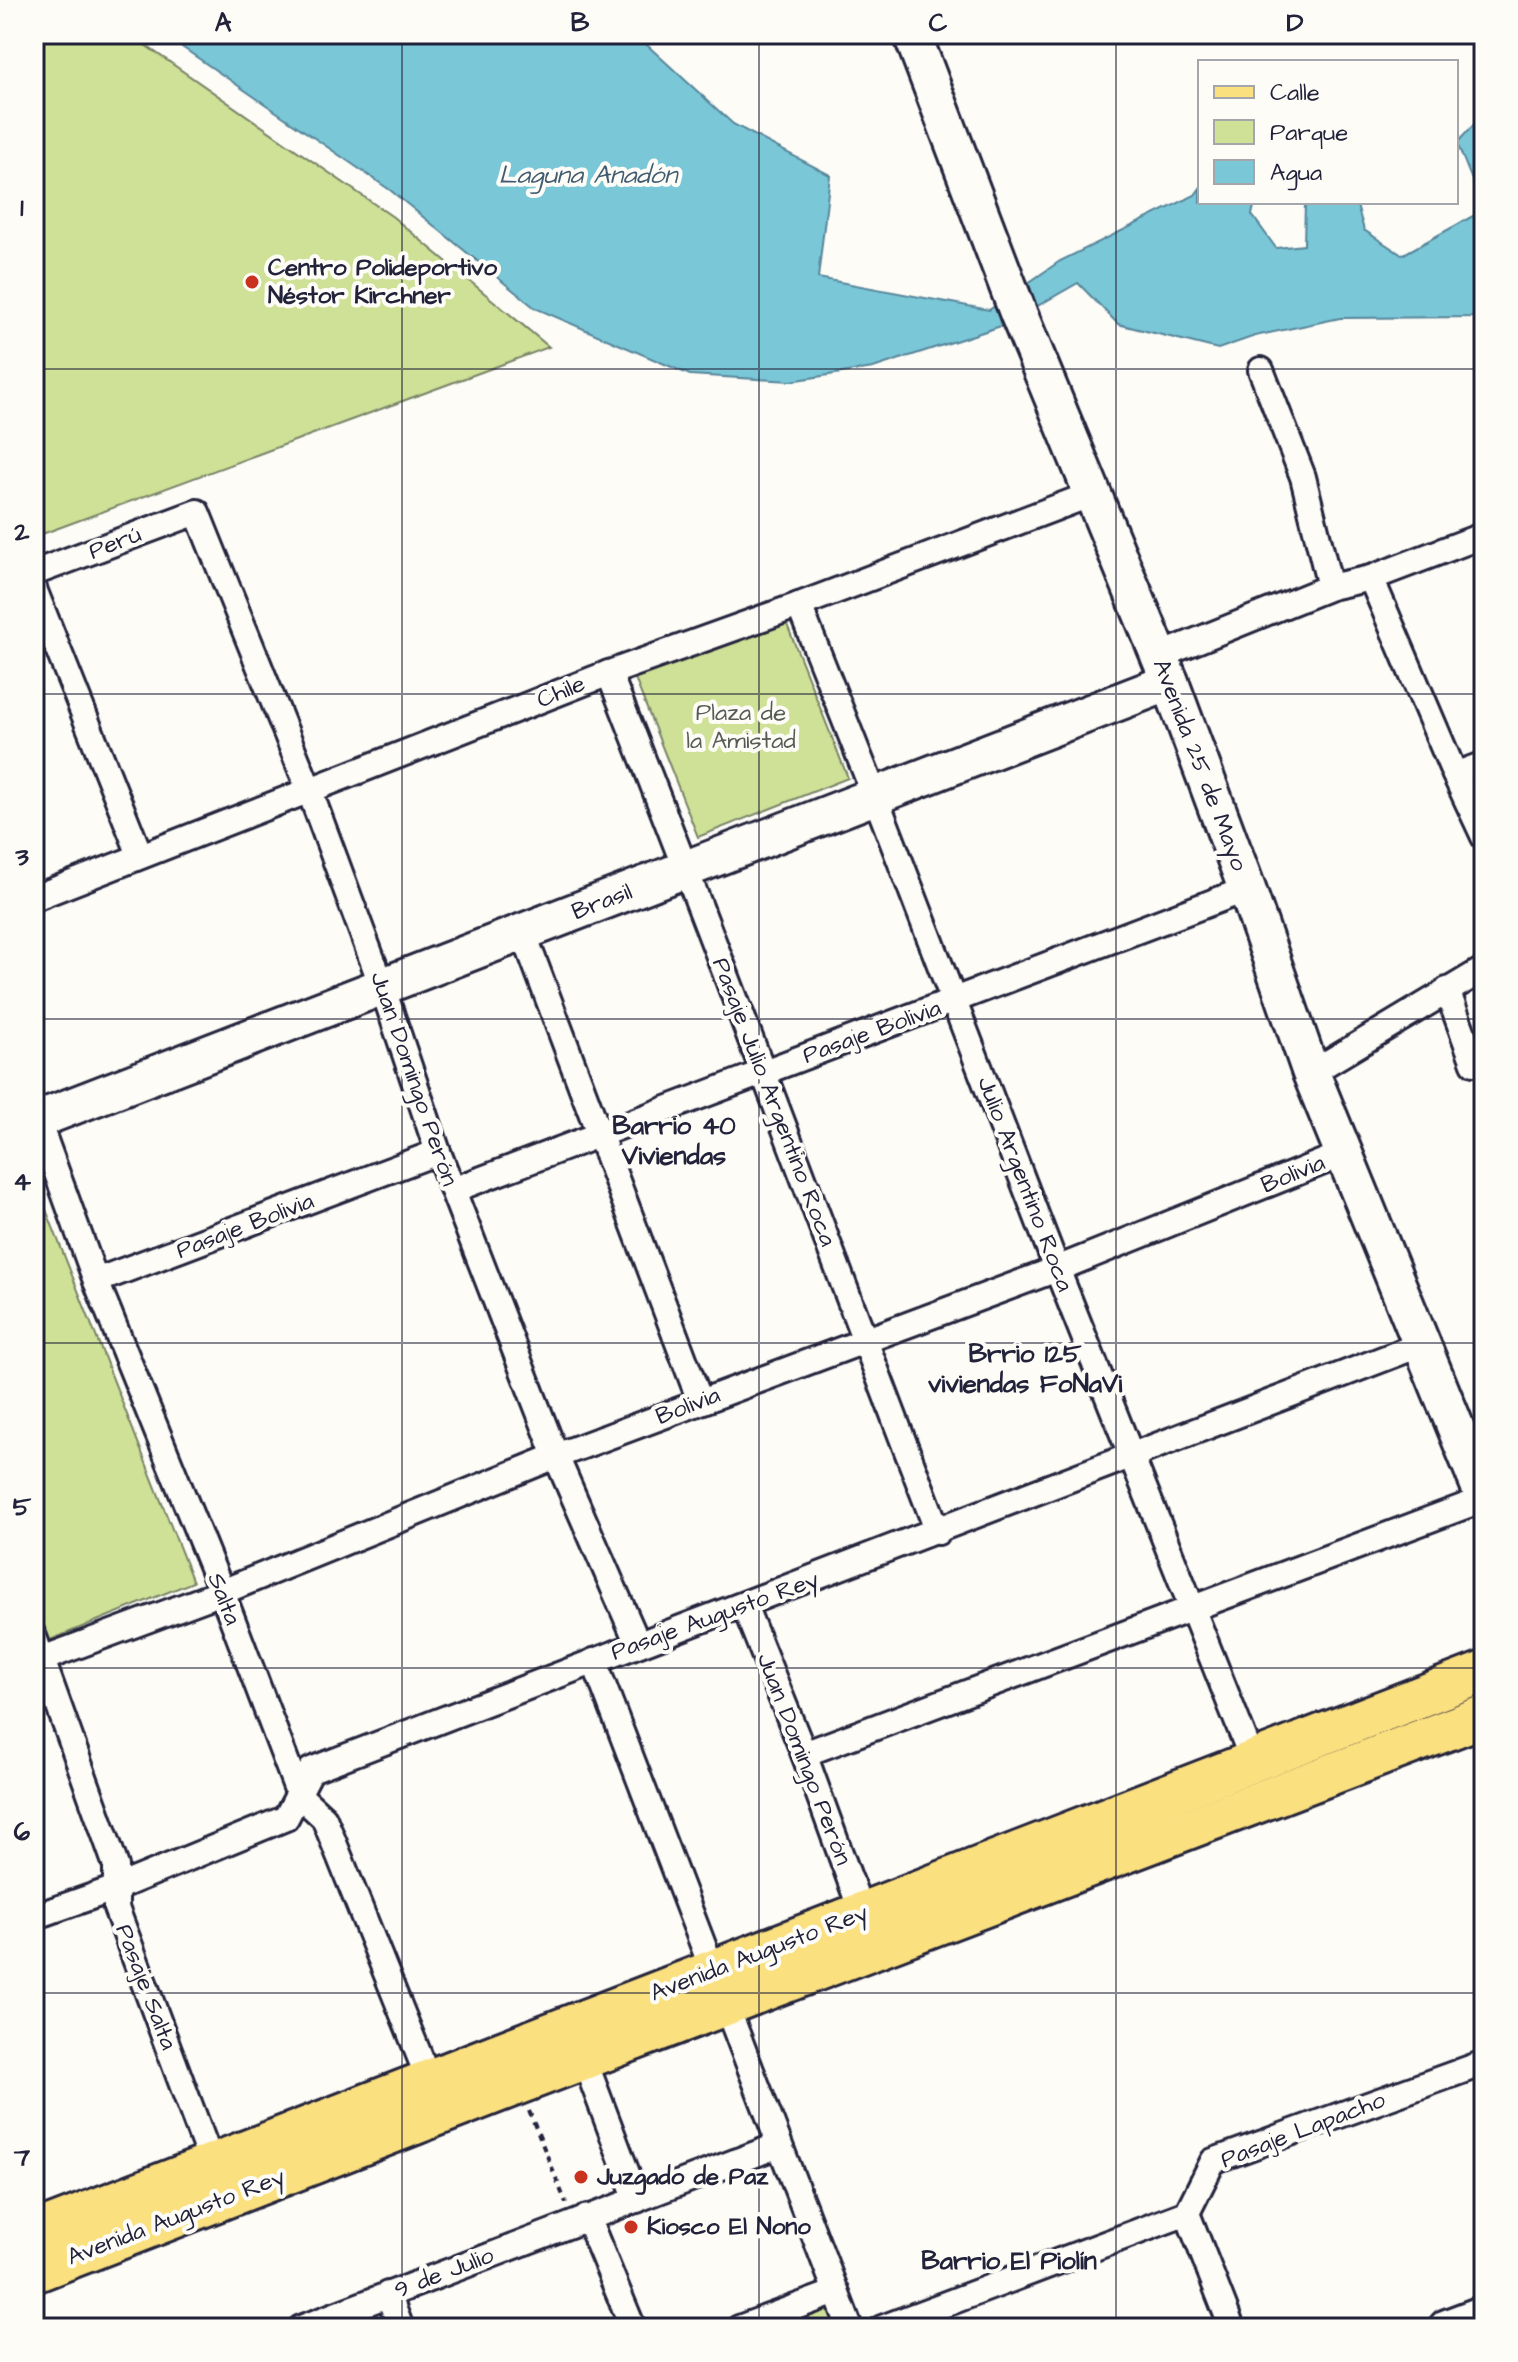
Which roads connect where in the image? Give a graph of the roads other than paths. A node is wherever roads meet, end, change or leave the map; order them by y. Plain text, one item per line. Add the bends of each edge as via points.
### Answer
1 (912, 34) edge
2 (1261, 370) dead end
3 (1092, 494) junction
4 (197, 512) joint
5 (1484, 535) edge
6 (34, 573) edge
7 (1371, 578) junction
8 (1330, 587) junction
9 (34, 589) edge
10 (799, 605) junction
11 (1164, 669) junction
12 (609, 673) junction
13 (1484, 764) edge
14 (1455, 775) junction
15 (310, 792) junction
16 (875, 796) junction
17 (1484, 837) edge
18 (140, 855) junction
19 (687, 869) junction
20 (1247, 889) junction
21 (34, 898) edge
22 (523, 932) junction
23 (1484, 969) edge
24 (382, 986) junction
25 (1447, 990) junction
26 (954, 1001) junction
27 (1474, 1063) dead end
28 (761, 1072) junction
29 (1311, 1073) junction
30 (35, 1116) edge
31 (598, 1135) junction
32 (438, 1152) junction
33 (1343, 1154) junction
34 (453, 1190) junction
35 (1057, 1269) junction
36 (96, 1281) junction
37 (864, 1340) junction
38 (1422, 1344) junction
39 (700, 1401) junction
40 (556, 1456) junction
41 (1132, 1456) junction
42 (1484, 1498) edge
43 (938, 1532) junction
44 (222, 1592) junction
45 (744, 1605) junction
46 (1193, 1607) junction
47 (638, 1644) junction
48 (37, 1653) edge
49 (594, 1661) junction
50 (1484, 1672) edge
51 (1484, 1716) edge
52 (804, 1754) junction
53 (1253, 1761) junction
54 (299, 1795) junction
55 (116, 1888) junction
56 (862, 1913) junction
57 (34, 1917) edge
58 (718, 1989) junction
59 (584, 2059) junction
60 (1481, 2064) dead end
61 (429, 2080) junction
62 (779, 2145) junction
63 (218, 2182) junction
64 (637, 2200) junction
65 (1187, 2213) junction
66 (587, 2217) junction
67 (35, 2257) edge
68 (836, 2292) junction
69 (388, 2294) junction
70 (1484, 2314) edge
71 (301, 2328) edge
72 (401, 2328) edge
73 (633, 2328) edge
74 (739, 2328) edge
75 (850, 2328) edge
76 (882, 2328) edge
77 (1232, 2328) edge
78 (1447, 2328) edge

1 - 3 main road, Avenida 25 de Mayo
2 - 8 street via 1303,477
3 - 10 street, Chile
3 - 11 main road, Avenida 25 de Mayo
4 - 6 street, Perú
4 - 15 street, Juan Domingo Perón
5 - 7 street
7 - 8 street
7 - 14 street
8 - 11 street
9 - 18 street
10 - 12 street, Chile
10 - 16 street, Julio Argentino Roca
11 - 16 main road, Brasil
11 - 20 main road, Avenida 25 de Mayo
12 - 15 street, Chile
12 - 19 street, Pasaje Julio Argentino Roca
13 - 14 street
14 - 17 street
15 - 18 street, Chile
15 - 24 street, Juan Domingo Perón
16 - 19 main road, Brasil
16 - 26 street, Julio Argentino Roca
18 - 21 street, Chile
19 - 22 main road, Brasil
19 - 28 street, Pasaje Julio Argentino Roca
20 - 26 street, Pasaje Bolivia
20 - 29 main road, Avenida 25 de Mayo
22 - 24 main road, Brasil
22 - 31 street
23 - 25 street
24 - 30 main road, Brasil
24 - 32 street, Juan Domingo Perón
25 - 27 street
25 - 29 street
26 - 28 street, Pasaje Bolivia
26 - 35 street, Julio Argentino Roca
28 - 31 street, Pasaje Bolivia
28 - 37 street, Pasaje Julio Argentino Roca
29 - 33 main road, Avenida 25 de Mayo
30 - 36 street, Salta
31 - 34 street, Pasaje Bolivia
31 - 39 street
32 - 34 street, Juan Domingo Perón
32 - 36 street, Pasaje Bolivia
33 - 35 street, Bolivia
33 - 38 main road, Avenida 25 de Mayo
34 - 40 street, Juan Domingo Perón
35 - 37 street, Bolivia
35 - 41 street, Julio Argentino Roca
36 - 44 street, Salta
37 - 39 street, Bolivia
37 - 43 street, Pasaje Julio Argentino Roca
38 - 41 street, Pasaje Augusto Rey
38 - 42 main road, Avenida 25 de Mayo
39 - 40 street, Bolivia
40 - 44 street, Bolivia
40 - 47 street, Juan Domingo Perón
41 - 43 street, Pasaje Augusto Rey
41 - 46 street, Julio Argentino Roca
42 - 46 street
43 - 45 street, Pasaje Augusto Rey
44 - 48 street, Bolivia
44 - 54 street, Salta
45 - 47 street, Pasaje Augusto Rey
45 - 52 street, Juan Domingo Perón
46 - 52 street
46 - 53 street, Julio Argentino Roca
47 - 49 street, Pasaje Augusto Rey
48 - 55 street, Pasaje Salta via 116,1866
49 - 54 street, Pasaje Augusto Rey via 311,1770
49 - 58 street
50 - 53 main road, Avenida Augusto Rey
51 - 58 main road, Avenida Augusto Rey
52 - 56 street, Juan Domingo Perón
53 - 56 main road, Avenida Augusto Rey
54 - 55 street, Pasaje Augusto Rey via 286,1818
54 - 61 street, Salta via 324,1818
55 - 57 street, Pasaje Augusto Rey
55 - 63 street, Pasaje Salta via 116,1908
56 - 58 main road, Avenida Augusto Rey
58 - 59 main road, Avenida Augusto Rey
58 - 61 main road, Avenida Augusto Rey
58 - 62 street
59 - 63 main road, Avenida Augusto Rey
59 - 64 street
60 - 65 street, Pasaje Lapacho via 1213,2161
61 - 63 main road, Avenida Augusto Rey
62 - 64 street, 9 de Julio
62 - 68 street
63 - 67 main road, Avenida Augusto Rey
64 - 66 street, 9 de Julio
65 - 76 street
65 - 77 street
66 - 69 street, 9 de Julio
66 - 73 street
68 - 74 street
68 - 75 street
69 - 71 street, 9 de Julio
69 - 72 street
70 - 78 main road

